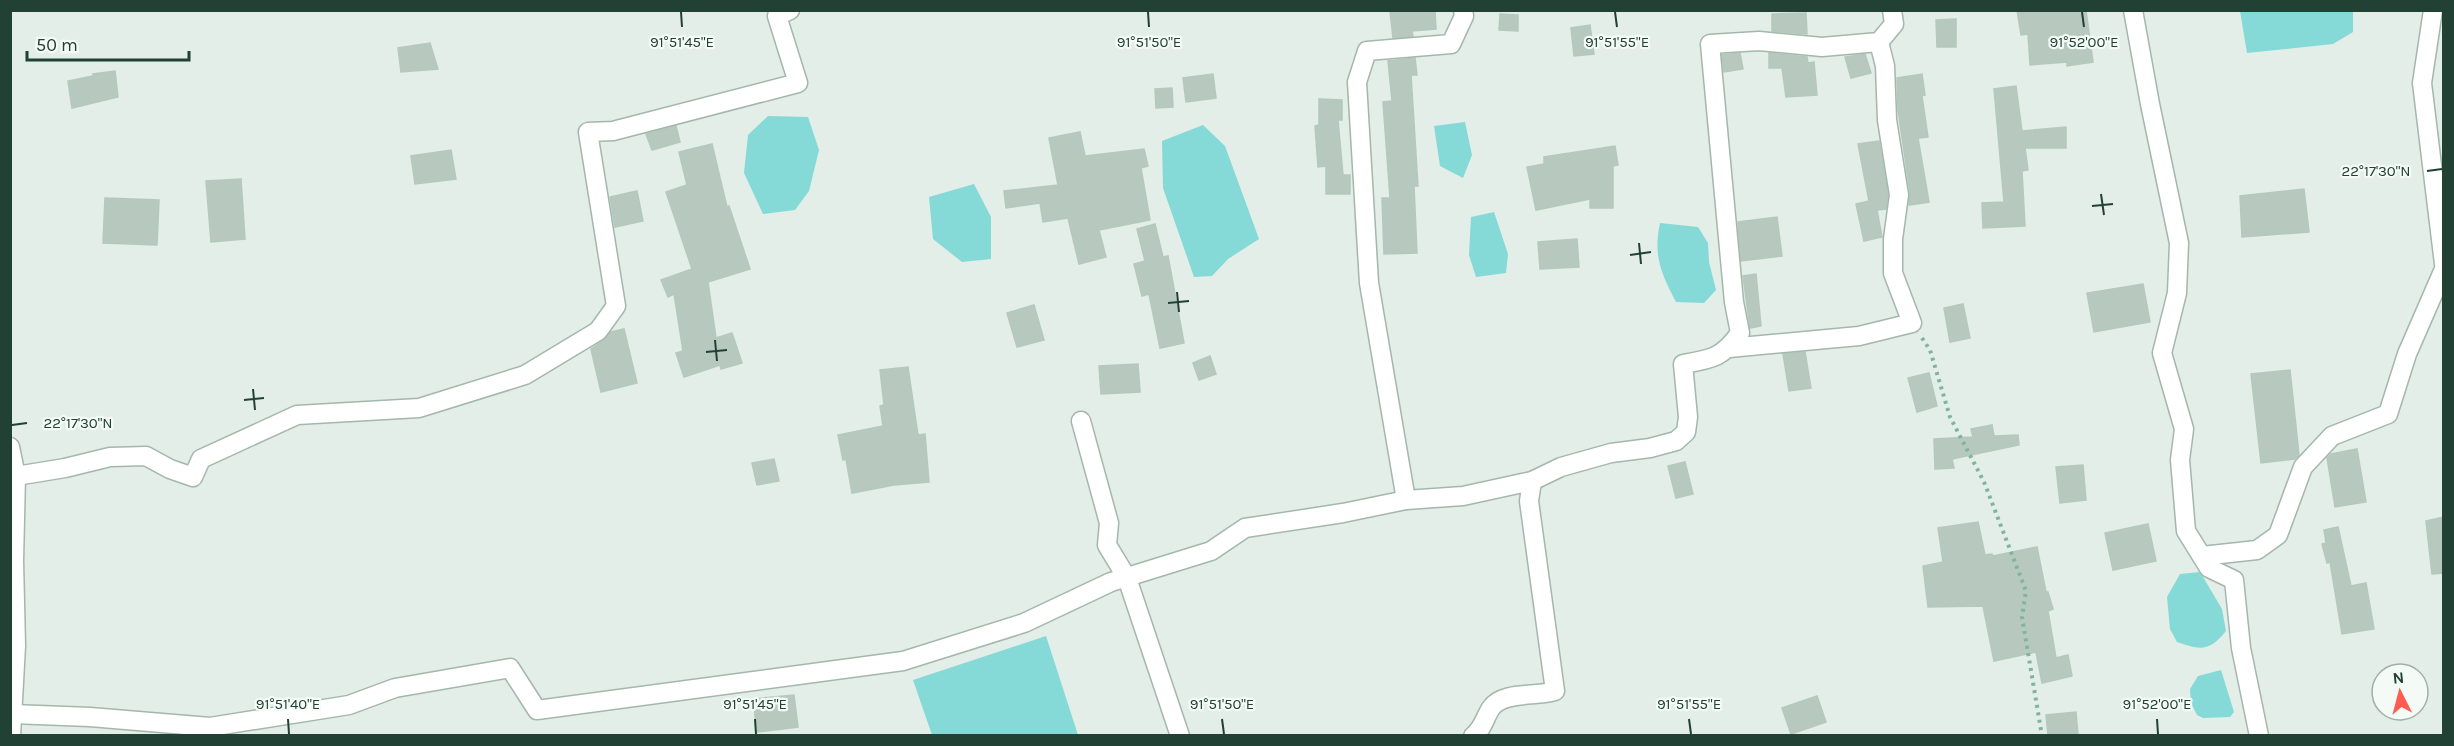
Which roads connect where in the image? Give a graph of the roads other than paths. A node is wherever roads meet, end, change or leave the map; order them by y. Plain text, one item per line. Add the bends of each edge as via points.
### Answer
1 (790, 10) edge
2 (1463, 10) edge
3 (1892, 10) edge
4 (2133, 10) edge
5 (2433, 10) edge
6 (1879, 42) junction
7 (2444, 264) edge
8 (2444, 269) edge
9 (1729, 348) junction
10 (1081, 421) dead end
11 (10, 447) edge
12 (16, 476) junction
13 (1532, 481) junction
14 (1406, 500) junction
15 (2202, 556) junction
16 (1126, 578) junction
17 (12, 714) junction
18 (11, 735) edge
19 (1180, 735) edge
20 (1473, 735) edge
21 (2259, 735) edge

1 - 12 street via 777,16 798,83 613,131 588,132 616,306 598,331 525,375 419,408 297,415 201,459 193,477 147,456 110,457
2 - 14 street via 1451,45 1366,51 1357,82 1369,283
3 - 6 street via 1894,24
4 - 15 street via 2179,243 2177,294 2162,353 2184,429 2180,460 2186,531
5 - 7 street via 2422,83
6 - 9 street via 1899,195 1893,273 1912,323 1859,336
6 - 9 street via 1822,47 1759,41 1710,44 1740,333
8 - 15 street via 2407,354 2388,414 2332,436 2304,467 2278,534 2257,550
9 - 13 street via 1715,358 1683,364 1688,417 1686,432 1676,441 1611,453 1561,467
10 - 16 street via 1109,523 1107,545
11 - 12 street
12 - 17 street
13 - 14 street via 1463,496
13 - 20 street via 1529,501 1555,692 1502,699
14 - 16 street via 1245,528 1212,551
15 - 21 street via 2210,568 2234,580 2241,648
16 - 17 street via 1024,623 903,661 537,710 510,668 395,688 349,705 210,727
16 - 19 street
17 - 18 street

